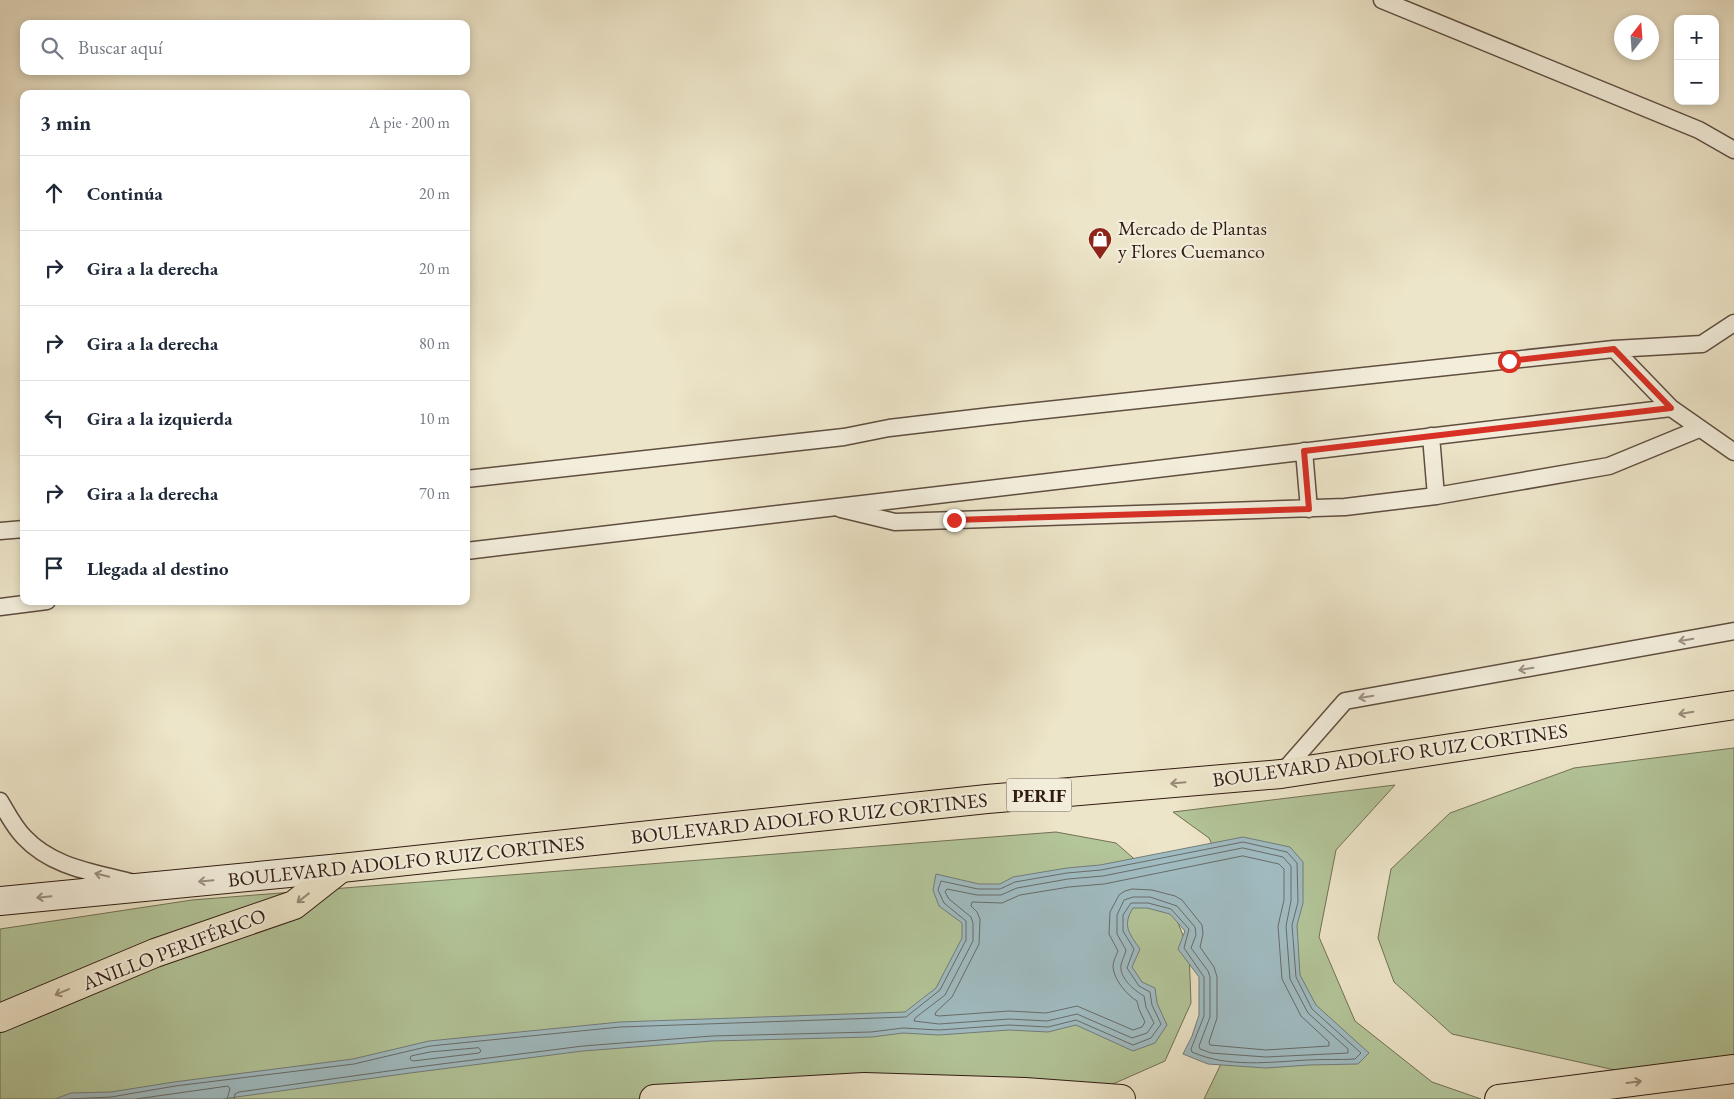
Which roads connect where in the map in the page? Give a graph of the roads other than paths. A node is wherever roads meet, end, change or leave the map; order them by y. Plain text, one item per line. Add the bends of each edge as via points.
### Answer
1 (1382, 0) edge
2 (1734, 150) edge
3 (1734, 323) edge
4 (1614, 349) junction
5 (1671, 408) junction
6 (1699, 429) junction
7 (1431, 436) junction
8 (1304, 451) junction
9 (1734, 452) edge
10 (470, 479) edge
11 (1436, 496) junction
12 (831, 507) junction
13 (1309, 509) junction
14 (20, 529) edge
15 (0, 531) edge
16 (470, 551) edge
17 (20, 604) edge
18 (0, 607) edge
19 (1734, 631) edge
20 (1734, 705) edge
21 (1281, 774) junction
22 (0, 801) edge
23 (341, 868) junction
24 (150, 887) junction
25 (0, 902) edge
26 (0, 1018) edge
27 (1734, 1069) edge
28 (654, 1099) edge
29 (1120, 1099) edge
30 (1499, 1099) edge

1 - 2 lane via 1700,130
3 - 4 lane via 1702,344
4 - 5 lane
4 - 10 lane via 889,428 844,437
5 - 6 lane
5 - 7 lane
6 - 9 lane
6 - 11 lane via 1609,466
7 - 8 lane
7 - 11 lane
8 - 12 lane
8 - 13 lane
11 - 13 lane
12 - 13 lane via 895,522
12 - 16 lane
14 - 15 lane
17 - 18 lane
19 -> 21 lane via 1345,701
20 -> 21 highway, BOULEVARD ADOLFO RUIZ CORTINES / PERIF
21 -> 23 highway, BOULEVARD ADOLFO RUIZ CORTINES / PERIF via 987,799
24 -> 22 lane via 69,867 43,855 22,836
23 -> 24 main road, BOULEVARD ADOLFO RUIZ CORTINES / PERIF
23 -> 26 highway, ANILLO PERIFÉRICO via 294,905 155,953
24 -> 25 main road, BOULEVARD ADOLFO RUIZ CORTINES / PERIF
30 -> 27 highway
28 - 29 highway via 864,1087 1025,1092

